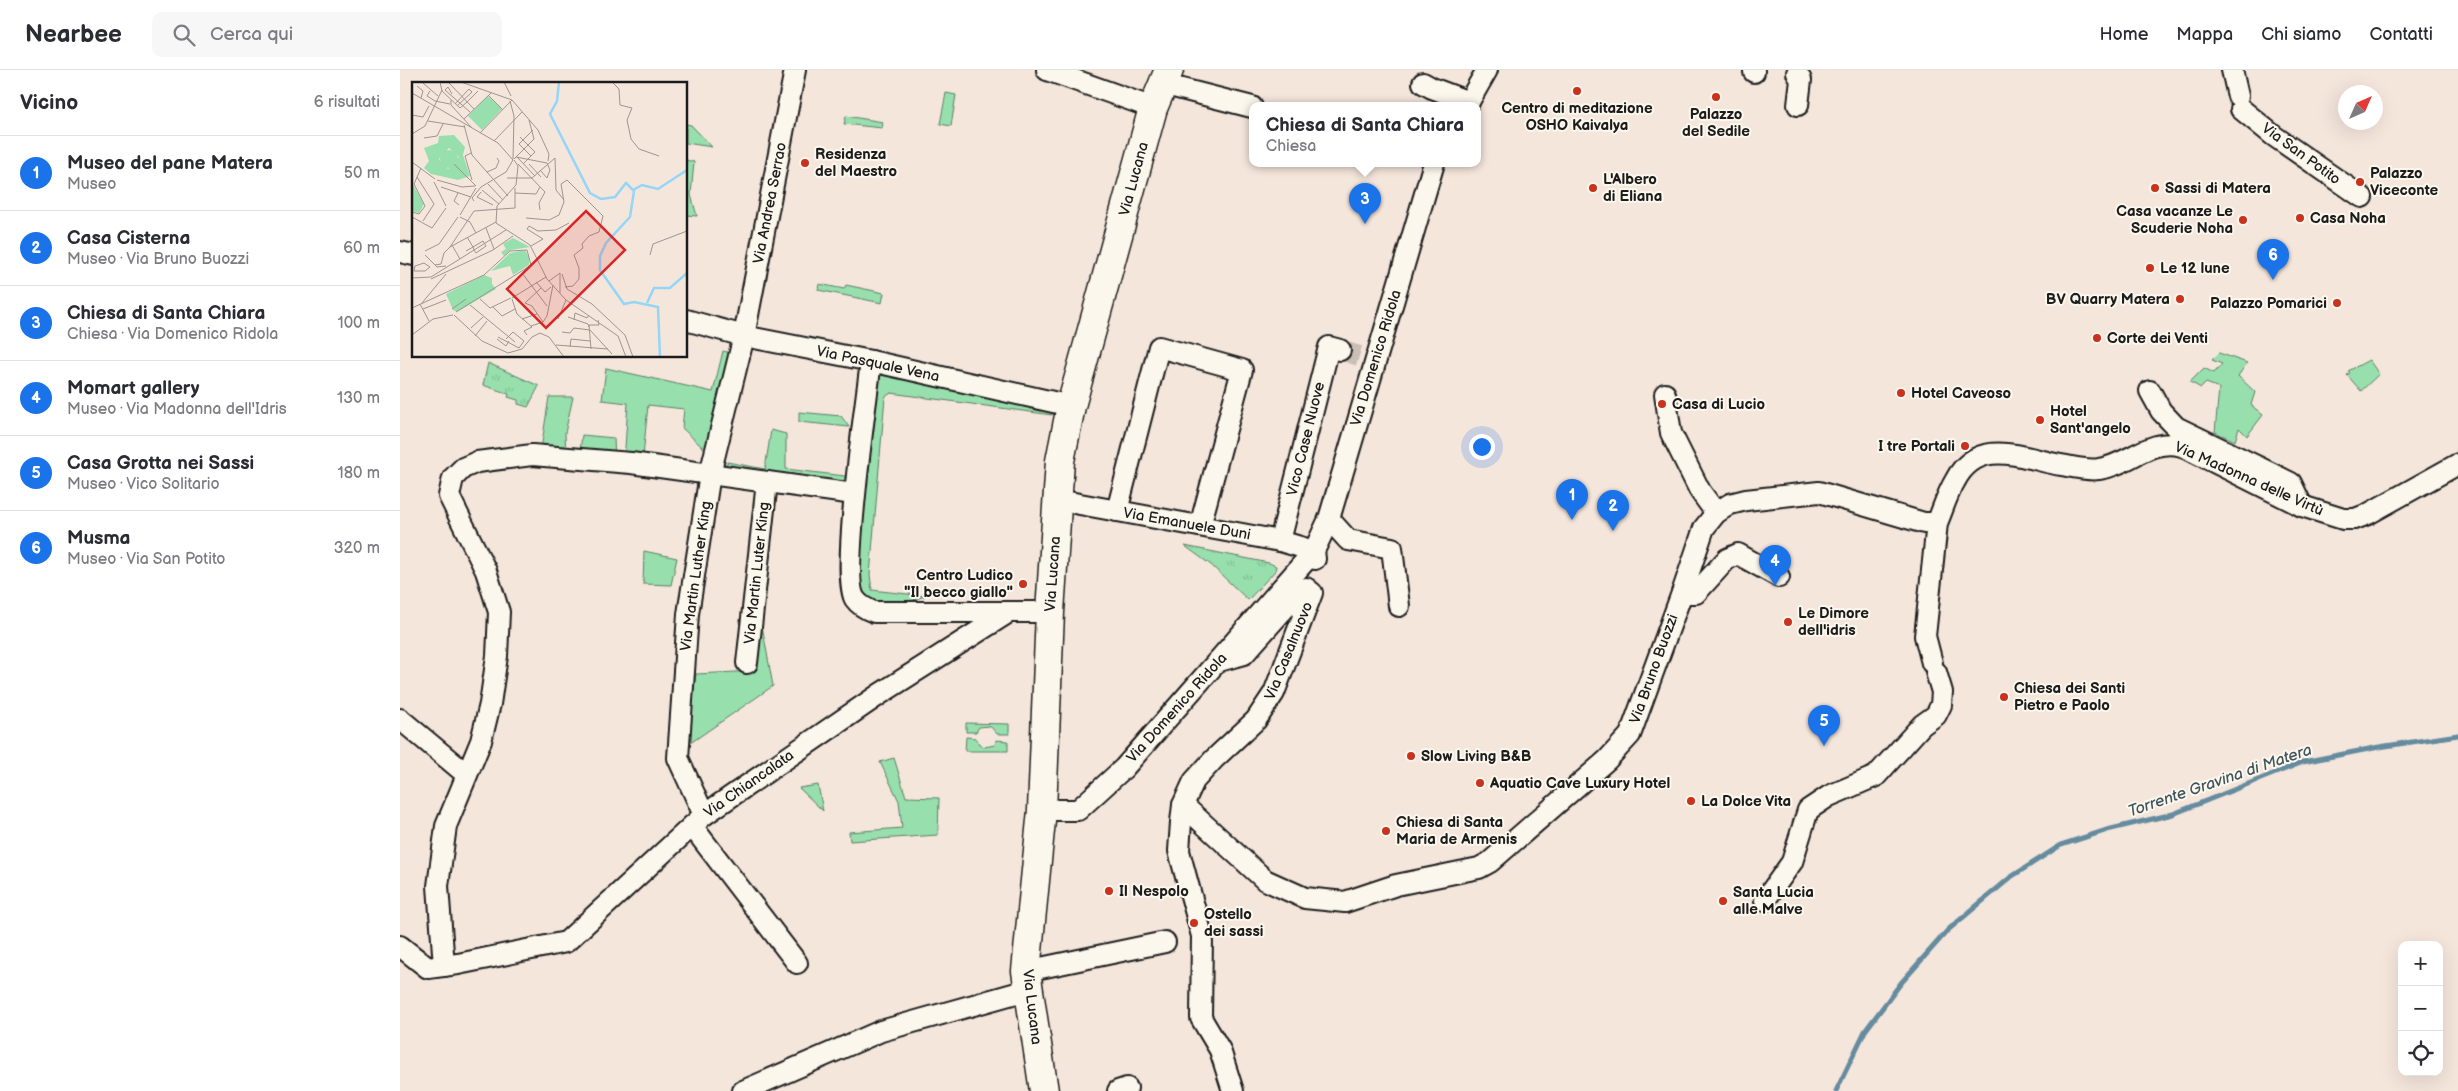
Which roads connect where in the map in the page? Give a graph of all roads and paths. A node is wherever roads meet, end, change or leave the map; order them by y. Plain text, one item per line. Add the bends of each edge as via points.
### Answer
1 (794, 70) edge
2 (1047, 70) edge
3 (1487, 70) edge
4 (1799, 77) dead end
5 (1422, 82) dead end
6 (1161, 87) edge
7 (2236, 89) edge
8 (1466, 102) edge
9 (1469, 102) edge
10 (1798, 105) dead end
11 (1249, 106) edge
12 (1433, 167) edge
13 (2362, 197) dead end
14 (688, 321) edge
15 (744, 336) junction
16 (1340, 350) dead end
17 (871, 361) junction
18 (2150, 391) dead end
19 (1665, 394) dead end
20 (1071, 406) junction
21 (2458, 464) edge
22 (710, 474) junction
23 (767, 482) junction
24 (854, 494) junction
25 (1058, 500) junction
26 (2302, 506) junction
27 (1117, 511) junction
28 (1716, 513) junction
29 (1329, 519) junction
30 (1937, 523) junction
31 (1200, 526) junction
32 (1280, 541) junction
33 (1314, 555) junction
34 (1779, 577) dead end
35 (1682, 593) junction
36 (1399, 606) dead end
37 (1009, 612) junction
38 (1050, 612) junction
39 (1220, 661) junction
40 (747, 663) dead end
41 (400, 719) edge
42 (466, 774) junction
43 (1183, 805) junction
44 (1042, 810) junction
45 (698, 820) junction
46 (1765, 900) dead end
47 (1165, 942) dead end
48 (400, 946) edge
49 (797, 963) dead end
50 (400, 966) edge
51 (443, 966) junction
52 (1026, 980) junction
53 (743, 1091) edge
54 (1044, 1091) edge
55 (1233, 1091) edge

1 - 15 street, Via Andrea Serrao
2 - 6 street
3 - 9 street
4 - 10 street
5 - 8 street
6 - 11 street
6 - 20 street, Via Lucana
7 - 13 street, Via San Potito via 2274,136
12 - 29 street, Via Domenico Ridola via 1405,285 1369,359
14 - 15 street, Via Pasquale Vena
15 - 17 street, Via Pasquale Vena
15 - 22 street, Via Martin Luther King
16 - 32 street, Vico Case Nuove via 1329,347
17 - 20 street, Via Pasquale Vena
17 - 24 street
18 - 26 street via 2161,411 2176,427 2291,483
19 - 28 street via 1671,433 1700,491
20 - 25 street, Via Lucana via 1060,461
21 - 26 street, Via Madonna delle Virtù via 2355,519 2335,518
22 - 23 street
22 - 42 street via 631,463 532,456 477,462 463,468 453,478 449,496 486,571 499,612 490,704 481,741
22 - 45 street, Via Martin Luther King via 688,614 678,758
23 - 24 street
23 - 40 street, Via Martin Luter King
24 - 37 street via 851,574 854,598 864,609 881,612
25 - 27 street, Via Emanuele Duni
25 - 38 street, Via Lucana
26 - 30 street, Via Madonna delle Virtù via 2174,443 2151,446 2100,469 1987,453 1974,458 1954,481
27 - 31 street, Via Emanuele Duni
27 - 31 street via 1159,347 1242,370
28 - 30 street, Via Bruno Buozzi via 1730,504 1746,500 1819,492 1904,518
28 - 35 street, Via Bruno Buozzi via 1704,528
29 - 33 street, Via Domenico Ridola
29 - 36 street via 1348,540 1392,548
30 - 46 street via 1925,636 1942,692 1941,705 1936,715 1922,724 1876,776 1829,796 1808,810 1792,862
31 - 32 street, Via Emanuele Duni
32 - 33 street, Via Emanuele Duni
33 - 39 street, Via Domenico Ridola
34 - 35 street via 1738,554 1727,559 1696,593
35 - 43 street, Via Bruno Buozzi via 1630,735 1607,760 1490,862 1479,868 1396,885 1345,902 1305,898 1265,880
37 - 38 street
37 - 45 street, Via Chiancalata via 880,694
38 - 44 street, Via Lucana
39 - 43 street, Via Casalnuovo via 1244,654 1301,590 1306,588 1312,593 1267,706 1240,737 1214,758 1199,776
39 - 44 street, Via Domenico Ridola via 1124,768 1078,810
41 - 42 street
42 - 51 street via 446,826 438,886
43 - 55 street, Via Casalnuovo via 1179,851 1202,936 1201,1018 1220,1050
44 - 52 street, Via Lucana
45 - 49 street, Via Martin Luther King
45 - 51 street, Via Chiancalata via 566,942
47 - 52 street
48 - 51 street
50 - 51 street, Via Chiancalata
52 - 53 street via 881,1031
52 - 54 street, Via Lucana

